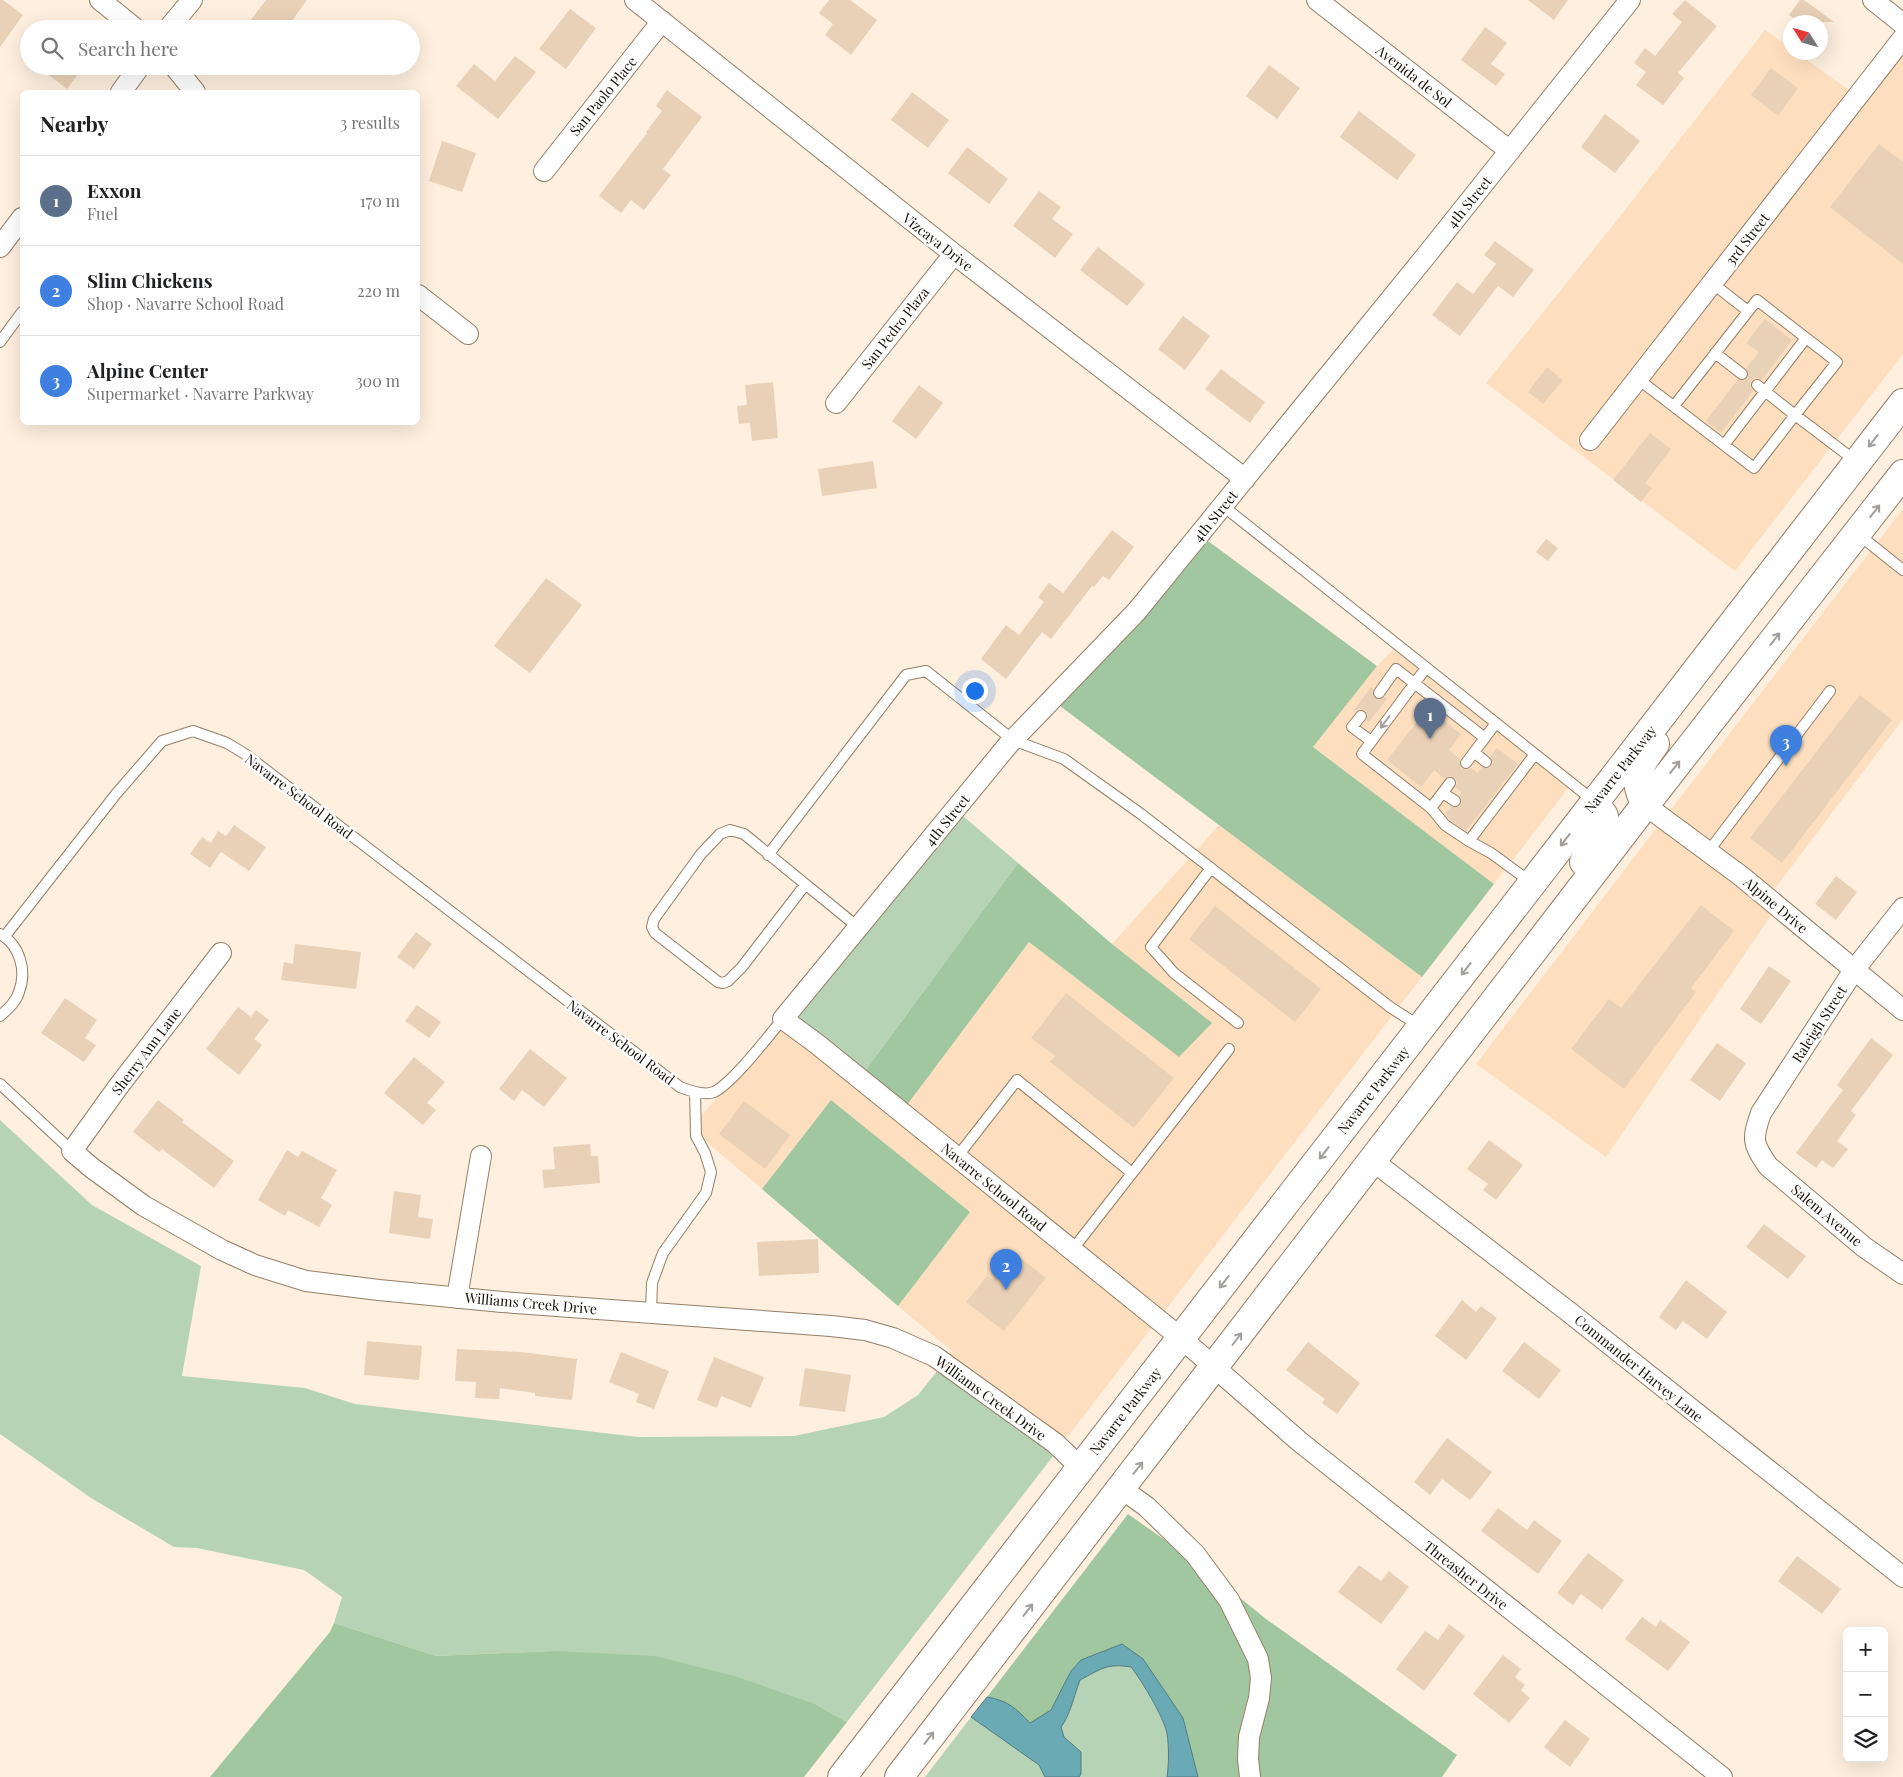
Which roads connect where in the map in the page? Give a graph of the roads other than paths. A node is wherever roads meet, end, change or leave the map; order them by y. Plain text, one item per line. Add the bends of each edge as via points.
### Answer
1 (100, 0) edge
2 (192, 0) edge
3 (635, 0) edge
4 (1317, 0) edge
5 (1630, 0) edge
6 (1873, 0) edge
7 (125, 20) edge
8 (175, 20) edge
9 (662, 21) junction
10 (1903, 24) edge
11 (1903, 38) edge
12 (133, 75) edge
13 (181, 75) edge
14 (122, 90) edge
15 (193, 90) edge
16 (1510, 151) junction
17 (544, 171) dead end
18 (20, 221) edge
19 (0, 247) edge
20 (954, 254) junction
21 (1712, 283) junction
22 (420, 297) edge
23 (1748, 311) junction
24 (20, 315) edge
25 (468, 334) dead end
26 (1806, 338) junction
27 (0, 342) edge
28 (1715, 353) junction
29 (1742, 374) dead end
30 (1638, 379) junction
31 (1761, 388) junction
32 (836, 403) dead end
33 (1903, 403) edge
34 (1674, 406) junction
35 (1796, 415) junction
36 (1590, 440) dead end
37 (1724, 445) junction
38 (1857, 462) junction
39 (1903, 474) edge
40 (1245, 479) junction
41 (1223, 506) junction
42 (1857, 534) junction
43 (1784, 556) junction
44 (1903, 570) edge
45 (1426, 668) junction
46 (1415, 684) junction
47 (1830, 691) dead end
48 (1379, 693) dead end
49 (1361, 716) dead end
50 (1496, 723) junction
51 (1485, 738) junction
52 (1013, 740) junction
53 (1371, 741) junction
54 (1474, 752) junction
55 (1535, 754) junction
56 (1486, 762) dead end
57 (1466, 763) dead end
58 (1450, 783) dead end
59 (1443, 793) junction
60 (1455, 801) dead end
61 (1595, 802) junction
62 (1645, 806) junction
63 (1431, 808) junction
64 (1469, 841) junction
65 (1708, 852) junction
66 (768, 855) junction
67 (1211, 868) junction
68 (1532, 883) junction
69 (805, 884) junction
70 (1903, 908) edge
71 (858, 928) junction
72 (2, 935) edge
73 (221, 953) dead end
74 (1854, 970) junction
75 (1903, 1010) edge
76 (0, 1016) edge
77 (783, 1019) junction
78 (1238, 1023) dead end
79 (1421, 1027) junction
80 (1229, 1049) dead end
81 (1458, 1050) junction
82 (0, 1084) edge
83 (695, 1093) junction
84 (1757, 1150) joint
85 (72, 1151) junction
86 (481, 1156) dead end
87 (957, 1157) junction
88 (1373, 1161) junction
89 (1132, 1173) junction
90 (1072, 1249) junction
91 (1903, 1274) edge
92 (458, 1298) junction
93 (651, 1313) junction
94 (1181, 1338) junction
95 (1216, 1367) junction
96 (1081, 1468) junction
97 (1122, 1489) junction
98 (1903, 1577) edge
99 (842, 1777) edge
100 (899, 1777) edge
101 (1250, 1777) edge
102 (1722, 1777) edge

1 - 7 street
2 - 8 street
3 - 9 street, Vizcaya Drive
4 - 16 street, Avenida de Sol
5 - 16 street, 4th Street
6 - 10 street
9 - 17 street, San Paolo Place
9 - 20 street, Vizcaya Drive
11 - 21 street, 3rd Street
12 - 14 street
13 - 15 street
16 - 40 street, 4th Street
18 - 19 street
20 - 32 street, San Pedro Plaza
20 - 40 street, Vizcaya Drive
21 - 23 lane
21 - 30 street, 3rd Street
22 - 25 street
23 - 26 lane via 1756,300
23 - 28 lane
24 - 27 lane
26 - 31 lane
26 - 35 lane via 1836,362
28 - 29 lane
28 - 34 lane
30 - 34 lane
30 - 36 street, 3rd Street
31 - 35 lane
31 - 37 lane
33 -> 38 highway, Navarre Parkway
34 - 37 lane
35 - 37 lane via 1754,468
35 - 38 lane
38 - 43 highway, Navarre Parkway
42 -> 39 highway
40 - 41 street, 4th Street
41 - 45 lane
41 - 52 street, 4th Street via 1137,611
42 - 44 lane
62 -> 42 highway
43 - 61 highway, Navarre Parkway
43 - 62 highway via 1780,582 1638,769 1638,787
45 - 46 lane
45 - 50 lane
46 - 48 lane via 1396,669
46 - 51 lane
46 -> 53 lane
47 - 65 lane
49 - 53 lane via 1352,727
50 - 51 lane
50 - 55 lane
51 - 54 lane
52 - 66 lane via 926,671 906,676
52 - 67 lane via 1064,759
52 - 71 street, 4th Street
53 - 63 lane via 1362,754
54 - 56 lane
54 - 57 lane
55 - 61 lane
55 - 64 lane via 1479,821
58 - 59 lane
59 - 60 lane
59 - 63 lane
61 -> 68 highway, Navarre Parkway
61 - 81 highway via 1604,816 1594,849 1466,1017
62 - 65 street, Alpine Drive
62 - 81 highway
63 - 64 lane via 1445,825
64 - 68 lane
65 - 74 street, Alpine Drive
66 - 69 lane
66 - 69 lane via 744,834 730,830 720,834 701,854 654,919 652,927 655,933 723,983 742,967
67 - 78 lane via 1152,947 1174,973
67 - 79 lane via 1390,1007
68 -> 79 highway, Navarre Parkway
69 - 71 lane
70 - 74 street, Raleigh Street
71 - 77 street, 4th Street
72 - 76 lane via 15,948 22,962 23,978 19,993
72 - 83 lane, Navarre School Road via 162,741 193,731 245,754 680,1087
73 - 85 street, Sherry Ann Lane
74 - 75 street, Alpine Drive
74 - 84 street, Raleigh Street via 1761,1113 1754,1138
77 - 83 lane via 730,1079 713,1092
77 - 87 street, Navarre School Road
79 -> 94 highway, Navarre Parkway
80 - 89 lane
81 - 88 highway
82 - 85 lane, Williams Creek Drive
83 - 93 lane via 696,1136 711,1172 706,1193 663,1253 652,1284
84 - 91 street, Salem Avenue via 1768,1166 1864,1247
85 - 92 street, Williams Creek Drive via 144,1206 255,1265 306,1281
86 - 92 street
87 - 89 lane via 1017,1080
87 - 90 street, Navarre School Road
95 -> 88 highway
88 - 98 street, Commander Harvey Lane
89 - 90 lane
90 - 94 street, Navarre School Road
92 - 93 street, Williams Creek Drive
93 - 96 street, Williams Creek Drive via 832,1326 893,1338 934,1356 1055,1443
94 - 95 street, Navarre School Road
94 - 96 highway, Navarre Parkway
97 -> 95 highway
95 - 102 street, Threasher Drive via 1300,1442
96 - 99 highway, Navarre Parkway
100 -> 97 highway
97 - 101 street via 1147,1507 1195,1554 1229,1600 1258,1659 1259,1698 1249,1737

